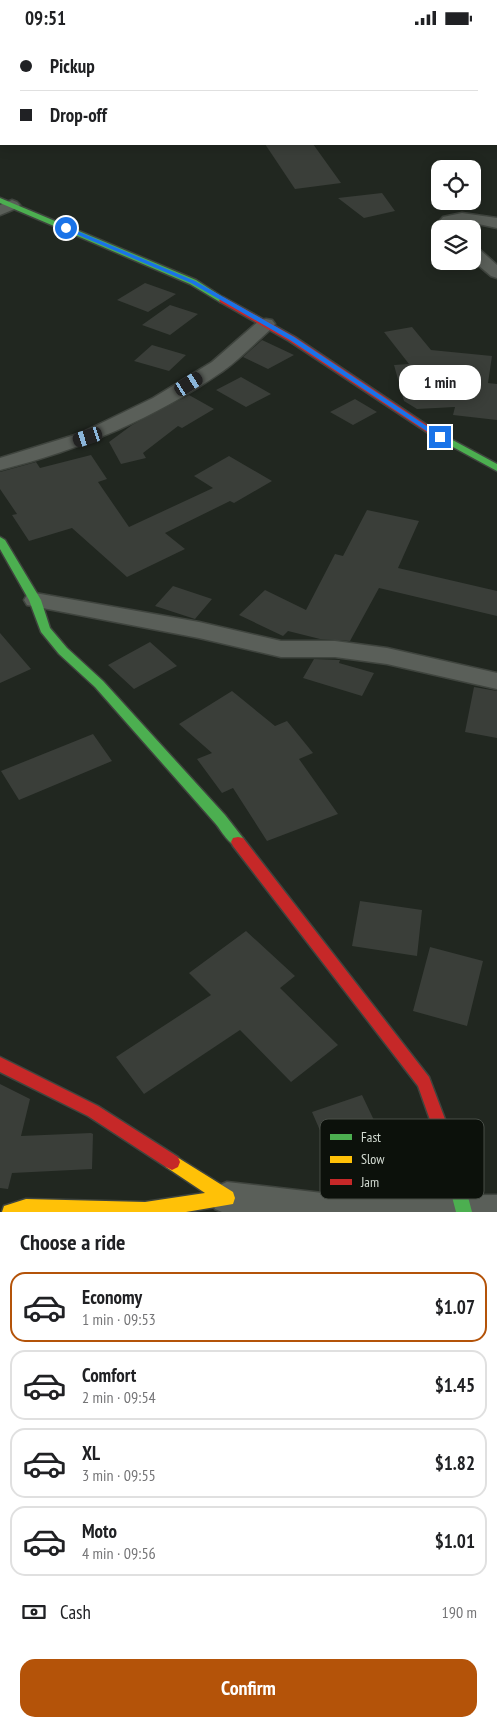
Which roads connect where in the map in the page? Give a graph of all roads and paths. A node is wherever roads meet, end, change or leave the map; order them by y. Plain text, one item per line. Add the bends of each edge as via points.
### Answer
1 (4, 205) edge
2 (448, 220) edge
3 (497, 223) edge
4 (481, 259) edge
5 (497, 273) edge
6 (266, 324) junction
7 (0, 464) edge
8 (497, 468) edge
9 (0, 540) edge
10 (35, 600) junction
11 (497, 681) edge
12 (0, 1063) edge
13 (438, 1119) edge
14 (227, 1198) junction
15 (464, 1211) edge
16 (497, 1211) edge
17 (10, 1212) edge

1 - 6 street via 193,282
2 - 3 street via 480,218
4 - 5 street
6 - 7 street via 218,366 160,403 88,437
6 - 8 street via 440,437
9 - 10 street
10 - 11 street via 199,630 281,649 335,649 387,656
10 - 13 street via 45,629 63,651 99,684 220,819 424,1082
12 - 14 street via 94,1111
14 - 15 street via 348,1212
14 - 17 street via 145,1210 26,1207
15 - 16 street

